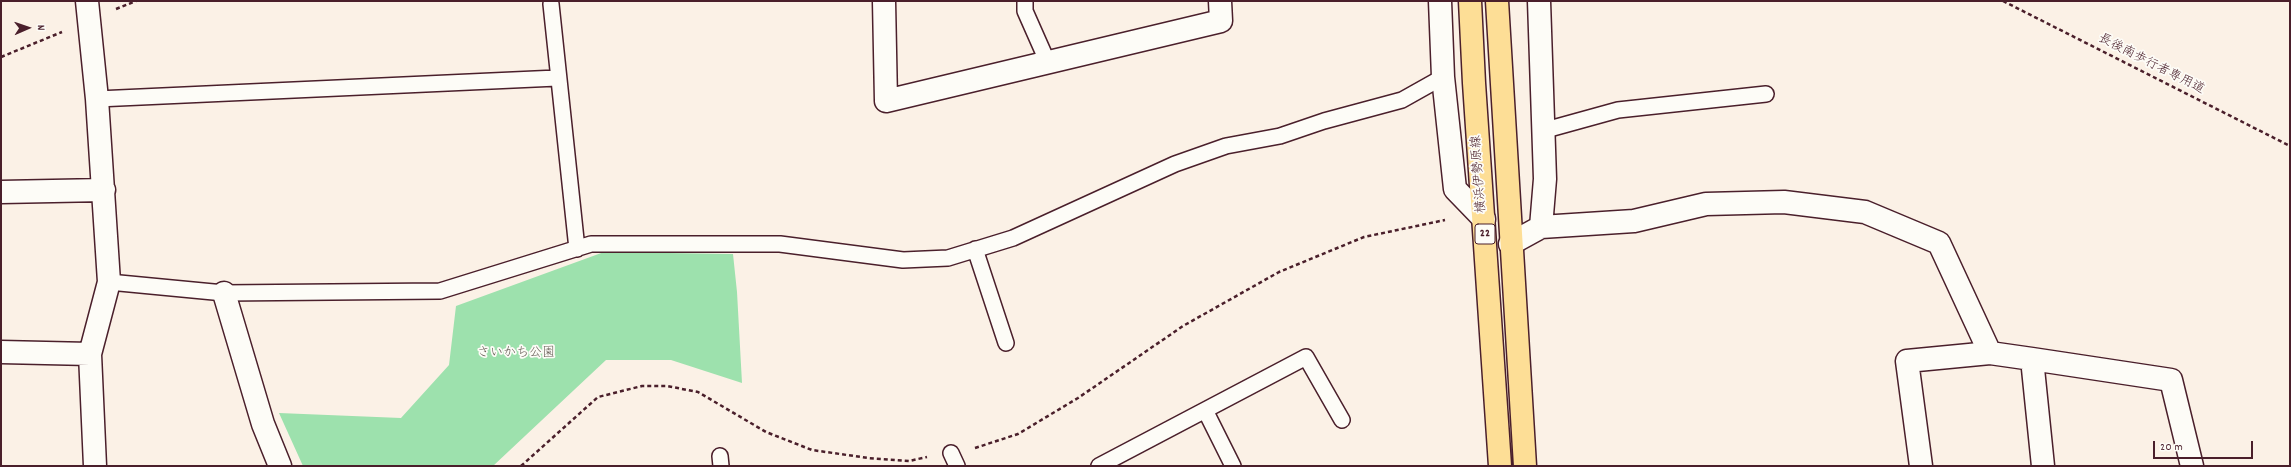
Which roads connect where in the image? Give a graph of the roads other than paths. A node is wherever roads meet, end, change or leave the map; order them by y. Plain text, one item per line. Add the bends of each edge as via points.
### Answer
1 (87, 1) edge
2 (884, 1) edge
3 (1025, 1) edge
4 (1220, 1) edge
5 (1440, 1) edge
6 (1470, 1) edge
7 (1497, 1) edge
8 (1539, 1) edge
9 (551, 4) dead end
10 (1048, 63) junction
11 (1443, 77) junction
12 (557, 78) junction
13 (1766, 94) dead end
14 (97, 99) junction
15 (1542, 131) junction
16 (104, 190) junction
17 (1, 192) edge
18 (1484, 219) junction
19 (1541, 226) junction
20 (1510, 244) junction
21 (577, 249) junction
22 (975, 250) junction
23 (109, 282) junction
24 (224, 293) junction
25 (1006, 343) dead end
26 (1, 352) edge
27 (1990, 353) junction
28 (90, 354) junction
29 (2032, 359) junction
30 (1206, 412) junction
31 (1342, 420) dead end
32 (94, 466) edge
33 (280, 466) edge
34 (1099, 466) edge
35 (1233, 466) edge
36 (1500, 466) edge
37 (1525, 466) edge
38 (1921, 466) edge
39 (2043, 466) edge
40 (2192, 466) edge

1 - 14 street
2 - 10 street via 886,101
3 - 10 lane via 1025,11
4 - 10 street via 1221,21
5 - 11 street
6 - 18 main road, 横浜伊勢原線 / 22
7 - 20 main road, 横浜伊勢原線 / 22
8 - 15 street
9 - 12 lane
11 - 18 street via 1455,189
11 - 22 lane via 1402,100 1280,136 1226,146 1175,164 1013,238
12 - 14 lane
12 - 21 lane
13 - 15 lane via 1618,110
14 - 16 street
15 - 19 street via 1544,179
16 - 17 street
16 - 23 street
18 - 36 main road, 横浜伊勢原線 / 22
19 - 20 street
19 - 27 street via 1634,221 1706,204 1784,202 1865,212 1939,243
20 - 37 main road, 横浜伊勢原線 / 22
21 - 22 lane via 591,244 780,244 903,260 948,258
21 - 24 lane via 440,291
22 - 25 lane
23 - 24 lane
23 - 28 street
24 - 33 street via 263,424
26 - 28 street
27 - 29 street
27 - 38 street via 1907,361
28 - 32 street
29 - 39 street
29 - 40 street via 2171,380
30 - 31 lane via 1306,357
30 - 34 lane
30 - 35 lane

